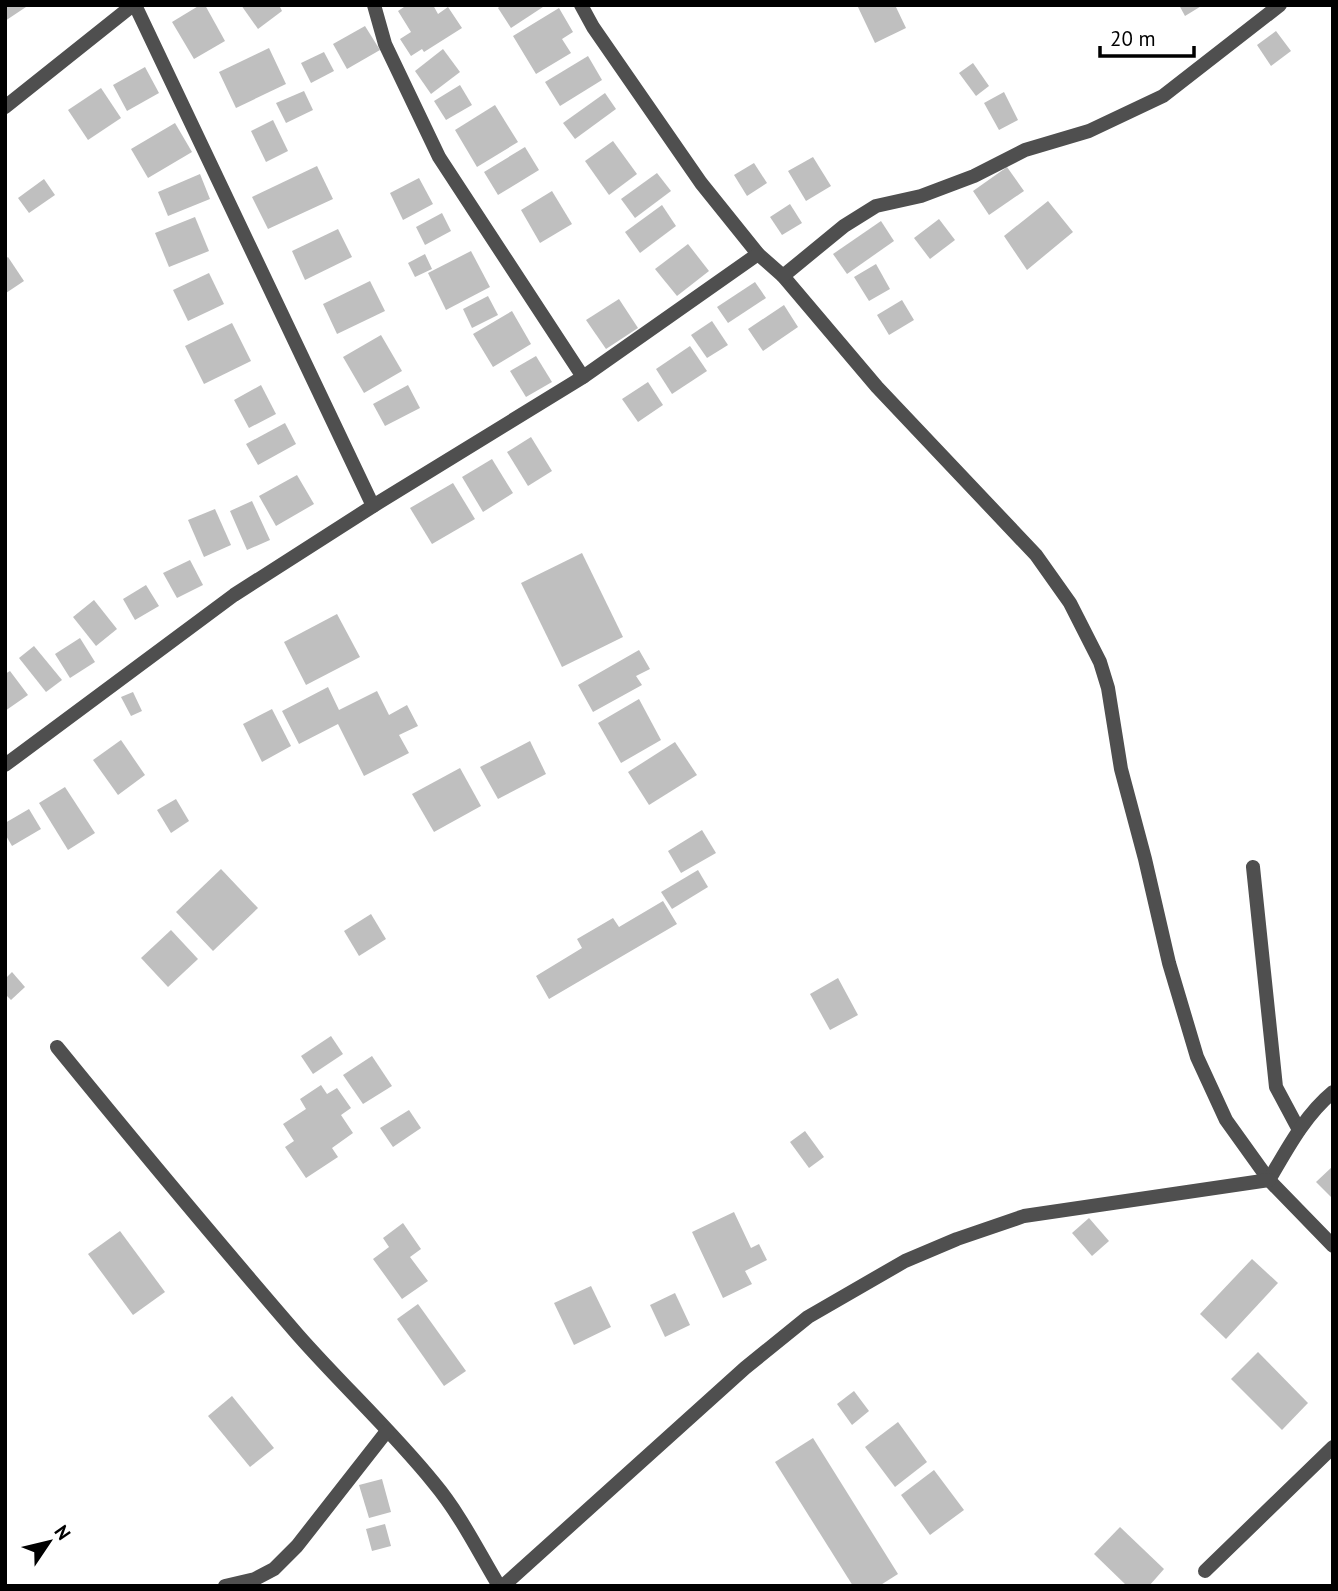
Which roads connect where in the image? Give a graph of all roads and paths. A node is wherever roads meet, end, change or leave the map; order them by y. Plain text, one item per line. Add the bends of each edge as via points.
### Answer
1 (134, 5) edge
2 (374, 5) edge
3 (581, 5) edge
4 (1280, 5) edge
5 (5, 107) edge
6 (758, 254) junction
7 (783, 276) junction
8 (583, 377) junction
9 (373, 506) junction
10 (5, 765) edge
11 (1253, 867) dead end
12 (57, 1046) dead end
13 (1333, 1092) edge
14 (1299, 1130) junction
15 (1269, 1180) junction
16 (1333, 1246) edge
17 (387, 1431) junction
18 (1333, 1447) edge
19 (1206, 1571) dead end
20 (225, 1586) edge
21 (501, 1586) edge

1 - 5 street
1 - 9 street
2 - 8 street via 384,44 439,157
3 - 6 street via 701,183
4 - 7 street via 1163,96 1089,131 1025,150 974,176 921,196 876,206
6 - 7 street
6 - 8 street
7 - 15 street via 877,387 1036,555 1070,603 1108,688 1121,769 1197,1057 1226,1120
8 - 9 street
9 - 10 street via 234,595
11 - 14 street via 1276,1087
12 - 17 street via 209,1233
13 - 14 street
14 - 15 street
15 - 16 street
15 - 21 street via 1024,1216 905,1261 797,1325
17 - 20 street via 274,1569
17 - 21 street via 436,1485
18 - 19 street

